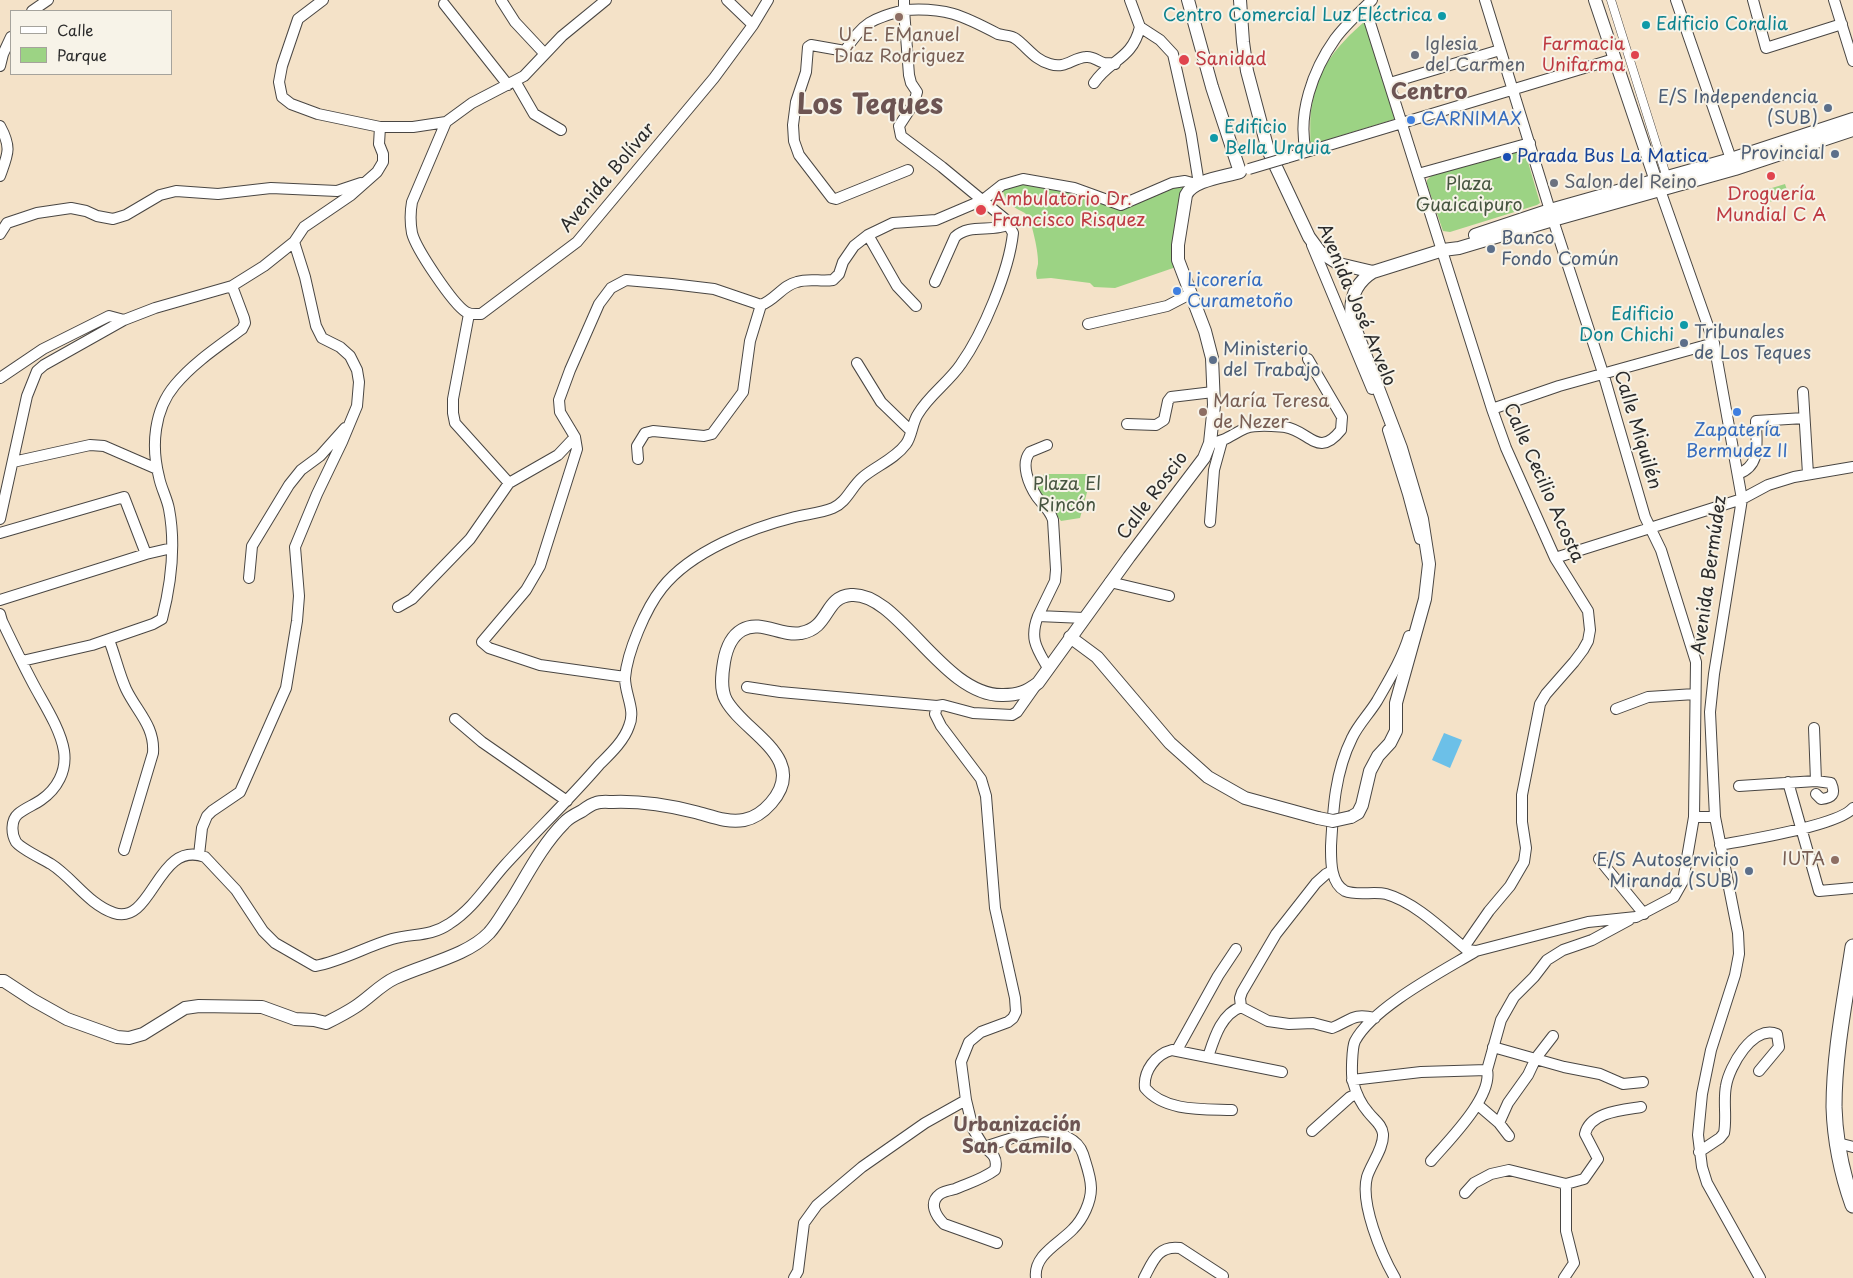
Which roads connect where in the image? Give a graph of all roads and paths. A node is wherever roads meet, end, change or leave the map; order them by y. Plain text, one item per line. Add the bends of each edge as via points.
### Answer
1 (48, 0) edge
2 (323, 0) edge
3 (501, 0) edge
4 (606, 0) edge
5 (727, 0) edge
6 (768, 0) edge
7 (1130, 0) edge
8 (1188, 0) edge
9 (1240, 0) edge
10 (1485, 0) edge
11 (1595, 0) edge
12 (1611, 0) edge
13 (1676, 0) edge
14 (1753, 0) edge
15 (1834, 0) edge
16 (444, 4) dead end
17 (1368, 4) edge
18 (904, 5) edge
19 (33, 10) edge
20 (1842, 24) junction
21 (753, 25) junction
22 (1140, 26) junction
23 (10, 39) edge
24 (1500, 50) junction
25 (544, 53) junction
26 (1614, 59) junction
27 (1853, 62) edge
28 (1115, 64) junction
29 (0, 66) edge
30 (512, 83) junction
31 (1094, 83) dead end
32 (1390, 83) junction
33 (1513, 89) junction
34 (1853, 119) edge
35 (446, 122) junction
36 (1402, 123) junction
37 (0, 126) edge
38 (380, 126) junction
39 (561, 130) dead end
40 (1853, 130) edge
41 (1530, 143) junction
42 (1306, 152) junction
43 (1731, 159) junction
44 (908, 170) dead end
45 (1244, 171) junction
46 (1418, 174) junction
47 (0, 176) edge
48 (364, 182) junction
49 (1661, 183) junction
50 (1197, 184) junction
51 (983, 200) junction
52 (1552, 215) junction
53 (1009, 224) junction
54 (0, 234) edge
55 (868, 235) junction
56 (1309, 238) junction
57 (294, 242) junction
58 (1443, 250) junction
59 (1373, 272) junction
60 (936, 282) dead end
61 (232, 286) junction
62 (1190, 294) junction
63 (761, 305) junction
64 (916, 306) dead end
65 (469, 314) junction
66 (124, 320) junction
67 (1088, 324) dead end
68 (1714, 343) junction
69 (1308, 359) dead end
70 (857, 363) dead end
71 (1603, 373) junction
72 (0, 378) edge
73 (1213, 392) junction
74 (1803, 392) dead end
75 (1492, 410) junction
76 (1804, 418) junction
77 (351, 421) junction
78 (1127, 424) dead end
79 (911, 431) junction
80 (575, 437) junction
81 (1216, 442) junction
82 (1047, 445) dead end
83 (638, 459) dead end
84 (12, 462) junction
85 (1853, 466) edge
86 (157, 469) junction
87 (1738, 474) junction
88 (1808, 474) junction
89 (509, 482) junction
90 (1742, 499) junction
91 (0, 519) edge
92 (1210, 522) dead end
93 (1650, 528) junction
94 (0, 533) edge
95 (172, 548) junction
96 (146, 554) junction
97 (1556, 558) junction
98 (249, 578) dead end
99 (1110, 582) junction
100 (1169, 596) dead end
101 (0, 600) edge
102 (398, 607) dead end
103 (0, 614) edge
104 (1038, 616) junction
105 (1084, 618) junction
106 (1070, 637) junction
107 (109, 640) junction
108 (22, 661) junction
109 (1048, 668) junction
110 (1695, 674) junction
111 (1714, 674) junction
112 (625, 677) junction
113 (1038, 682) junction
114 (747, 687) dead end
115 (1383, 690) junction
116 (1695, 694) junction
117 (1398, 696) junction
118 (937, 706) junction
119 (1616, 709) dead end
120 (455, 719) dead end
121 (1814, 728) dead end
122 (1816, 781) junction
123 (1788, 782) junction
124 (1739, 786) dead end
125 (1816, 794) dead end
126 (567, 801) junction
127 (1853, 808) edge
128 (1694, 817) junction
129 (1715, 817) junction
130 (1800, 829) junction
131 (1720, 845) junction
132 (124, 850) dead end
133 (199, 855) junction
134 (1599, 859) dead end
135 (1332, 871) junction
136 (1853, 888) edge
137 (1640, 915) junction
138 (1464, 947) junction
139 (1853, 947) edge
140 (1236, 949) dead end
141 (1476, 951) junction
142 (0, 981) edge
143 (1241, 1007) junction
144 (1375, 1018) junction
145 (1553, 1036) dead end
146 (1493, 1047) junction
147 (1177, 1050) junction
148 (1208, 1057) junction
149 (1536, 1058) junction
150 (1487, 1070) junction
151 (1759, 1071) dead end
152 (1282, 1072) dead end
153 (1352, 1080) junction
154 (1643, 1082) dead end
155 (1357, 1094) junction
156 (966, 1100) junction
157 (1478, 1105) junction
158 (1641, 1106) dead end
159 (1232, 1110) dead end
160 (1498, 1123) junction
161 (1312, 1131) dead end
162 (1509, 1136) dead end
163 (1846, 1145) edge
164 (984, 1147) junction
165 (1699, 1152) junction
166 (1431, 1162) dead end
167 (1566, 1184) junction
168 (1465, 1193) dead end
169 (1853, 1204) edge
170 (996, 1243) dead end
171 (1223, 1276) dead end
172 (794, 1278) edge
173 (1036, 1278) edge
174 (1144, 1278) edge
175 (1394, 1278) edge
176 (1564, 1278) edge
177 (1760, 1278) edge

1 - 19 street
2 - 38 street via 298,19 282,66 279,82 282,97 318,114
3 - 25 street via 515,22
4 - 25 street
5 - 21 street
6 - 21 street, Avenida Bolívar
7 - 22 street
8 - 45 street via 1212,87
9 - 56 street, Avenida José Arvelo via 1247,71 1268,150
10 - 24 street, Calle Miquilén
11 - 26 street, Avenida Bermúdez
12 - 49 street, Avenida Bermúdez
13 - 43 street
14 - 20 street via 1766,48
15 - 20 street
16 - 30 street
17 - 32 street, Calle Cecilio Acosta
17 - 42 street via 1336,37 1317,69 1305,110 1303,140
18 - 28 street via 952,12 973,20 1003,36 1016,39 1029,53 1047,64 1070,64 1090,57
18 - 44 street via 864,25 845,51 808,47 806,72 796,102 793,125 799,155 832,198
18 - 51 street via 909,75 917,92 899,126 901,136
20 - 27 street
21 - 65 street, Avenida Bolívar via 714,78 577,242 481,314
22 - 28 street via 1133,46
22 - 50 street via 1173,54 1191,134
23 - 29 street
24 - 32 street
24 - 33 street, Calle Miquilén
25 - 30 street via 524,76
26 - 33 street
26 - 49 street, Avenida Bermúdez
28 - 31 street
30 - 35 street via 472,102
30 - 39 street via 534,114
32 - 36 street, Calle Cecilio Acosta
33 - 36 street
33 - 41 street, Calle Miquilén
34 - 43 street
35 - 38 street via 413,127
35 - 65 street via 418,186 410,216 413,235 426,261 460,308
36 - 42 street
36 - 46 street, Calle Cecilio Acosta
37 - 47 street via 8,140
38 - 48 street via 383,162 377,172
40 - 49 street via 1735,170
41 - 46 street
41 - 52 street, Calle Miquilén
42 - 45 street, bridge
43 - 49 street
45 - 50 street
46 - 58 street, Calle Cecilio Acosta
48 - 54 street via 337,191 271,188 218,194 176,191 160,195 126,216 113,219 71,208 54,210 8,223
48 - 57 street via 351,195 304,227
49 - 52 street
49 - 68 street, Avenida Bermúdez
50 - 51 street via 1185,181 1172,183 1121,205 1074,188 1023,179 1002,185
50 - 62 street, Calle Roscio via 1186,195 1177,254
51 - 53 street
51 - 55 street via 936,220 893,223
52 - 58 street via 1456,241
52 - 71 street, Calle Miquilén
53 - 60 street via 958,234
53 - 79 street via 1012,239 1001,282 981,328 961,365 916,415
55 - 63 street via 854,246 833,280 798,281
55 - 64 street via 897,286
56 - 59 street via 1320,252 1339,264
56 - 115 street, Avenida José Arvelo via 1383,414 1419,533 1422,584 1413,626
57 - 61 street
57 - 77 street via 316,326 322,338 350,356 357,370 357,406
58 - 59 street
58 - 75 street, Calle Cecilio Acosta
59 - 117 street, Avenida José Arvelo via 1355,290 1352,320 1400,448 1422,519 1429,564 1425,599
61 - 66 street
61 - 86 street via 245,323 242,329 200,360 174,386 163,404 154,442
62 - 67 street via 1167,306
62 - 73 street, Calle Roscio via 1212,358
63 - 80 street via 714,290 672,284 626,280 610,288 599,304 559,400 560,412
63 - 83 street via 750,341 743,392 712,434 646,433 636,446
65 - 89 street via 452,414 455,423
66 - 72 street via 110,316 43,349
66 - 84 street via 37,371 27,396
68 - 71 street
68 - 87 street, Avenida Bermúdez
69 - 81 street via 1342,417 1341,430 1332,440 1317,444 1300,432 1266,426 1245,428
70 - 79 street via 882,402
71 - 75 street
71 - 93 street, Calle Miquilén
73 - 78 street via 1171,397 1164,420 1156,425
73 - 81 street, Calle Roscio
74 - 76 street
75 - 97 street, Calle Cecilio Acosta
76 - 87 street via 1756,421 1756,457 1753,465
76 - 88 street
77 - 98 street via 289,485 252,546
77 - 133 street via 295,547 299,596 286,688 240,792 208,816 202,828
79 - 112 street via 907,443 861,478 842,503 831,509 764,526 687,563 662,587 645,614
80 - 89 street via 558,455
80 - 112 street via 578,449 540,566 526,590 482,642 489,648 540,665
81 - 92 street
81 - 99 street, Calle Roscio
82 - 104 street via 1030,452 1025,461 1028,480 1053,520 1055,580
84 - 86 street via 90,445 104,446
84 - 91 street
85 - 88 street
86 - 95 street via 169,509
87 - 90 street, Avenida Bermúdez
88 - 90 street via 1768,485
89 - 102 street via 470,540 412,599
90 - 93 street
90 - 111 street, Avenida Bermúdez
93 - 97 street
93 - 110 street, Calle Miquilén via 1661,550 1696,662
94 - 96 street via 124,497
95 - 96 street
95 - 107 street via 162,620
96 - 101 street
97 - 138 street, Calle Cecilio Acosta via 1588,611 1588,641 1540,704 1522,795 1524,862
99 - 100 street
99 - 105 street, Calle Roscio
103 - 108 street
104 - 105 street
104 - 109 street via 1034,641
105 - 106 street, Calle Roscio
106 - 109 street, Calle Roscio
106 - 117 street, Avenida José Arvelo, bridge via 1097,656 1170,743 1208,777 1245,798 1333,821 1351,818 1358,813 1370,771 1396,731
107 - 108 street
107 - 132 street via 125,688 151,730 153,747
108 - 133 street via 56,726 64,751 64,770 57,785 43,799 17,814 12,824 16,843 54,866 88,896 116,914 131,913 139,908 176,859
109 - 113 street, Calle Roscio
110 - 111 street
110 - 116 street, Calle Miquilén
111 - 129 street, Avenida Bermúdez via 1710,712
112 - 126 street via 632,711 630,726 621,741
113 - 118 street via 1012,715 972,713
113 - 142 street via 1018,695 993,696 961,682 877,602 853,594 840,598 828,609 824,621 813,630 787,634 752,627 742,630 726,647 722,676 727,702 771,747 780,762 782,788 763,812 746,820 729,821 661,804 595,803 564,821 492,930 479,943 394,978 326,1023 296,1020 262,1007 199,1006 186,1008 143,1034 117,1037 67,1018
114 - 118 street
115 - 117 street
115 - 135 street, Avenida José Arvelo via 1355,732 1344,756 1333,804
116 - 119 street via 1648,697
116 - 128 street, Calle Miquilén
118 - 156 street via 935,714 941,726 981,779 986,796 995,908 1015,998 1013,1018 981,1032 969,1042 961,1062
120 - 126 street via 482,742
121 - 122 street
122 - 123 street
122 - 125 street via 1831,783 1834,790 1828,799 1821,799
123 - 124 street
123 - 130 street
126 - 133 street via 505,865 472,906 449,925 430,934 393,939 332,963 315,966 275,943 263,931 236,890 205,857
127 - 130 street via 1841,817
128 - 129 street
128 - 137 street, Calle Miquilén via 1680,888 1669,901
129 - 131 street, Avenida Bermúdez
130 - 131 street
130 - 136 street via 1819,891
131 - 165 street, Avenida Bermúdez via 1738,933 1739,954 1705,1074
134 - 137 street
135 - 138 street via 1344,890 1375,892 1397,898
135 - 143 street via 1316,883 1276,934 1242,992
137 - 141 street via 1588,922
137 - 146 street, Calle Miquilén via 1547,960 1514,997 1501,1020
138 - 141 street
139 - 163 main road via 1837,1055 1834,1108
140 - 147 street
141 - 144 street via 1409,991
143 - 144 street via 1268,1021 1332,1028 1352,1017
143 - 148 street via 1228,1014
144 - 153 street via 1354,1043
145 - 149 street
146 - 149 street
146 - 150 street, Calle Miquilén
147 - 148 street
147 - 159 street via 1162,1054 1151,1066 1144,1082 1150,1094 1160,1101 1187,1108
148 - 152 street
149 - 154 street via 1600,1074 1623,1084
149 - 160 street
150 - 153 street via 1420,1072
150 - 157 street, Calle Miquilén via 1484,1093
151 - 165 street via 1778,1047 1777,1034 1762,1033 1747,1044 1726,1085 1724,1133
153 - 155 street
155 - 161 street
155 - 175 street via 1379,1123 1383,1135 1367,1178 1367,1208
156 - 164 street via 973,1130
156 - 172 street via 925,1123 862,1167 817,1205 804,1223 798,1271
157 - 160 street
157 - 166 street
158 - 167 street via 1612,1112 1586,1127 1585,1134 1598,1159 1584,1179
160 - 162 street
163 - 169 main road via 1843,1172
164 - 170 street via 994,1155 995,1170 986,1177 940,1194 934,1202 934,1210 944,1224
164 - 173 street via 1041,1131 1072,1140 1082,1151 1091,1188 1086,1211 1074,1228 1040,1259
165 - 177 street, Avenida Bermúdez via 1707,1183
167 - 168 street via 1509,1170 1491,1174 1474,1183
167 - 176 street via 1566,1231 1574,1263
171 - 174 street via 1180,1248 1172,1248 1157,1254

